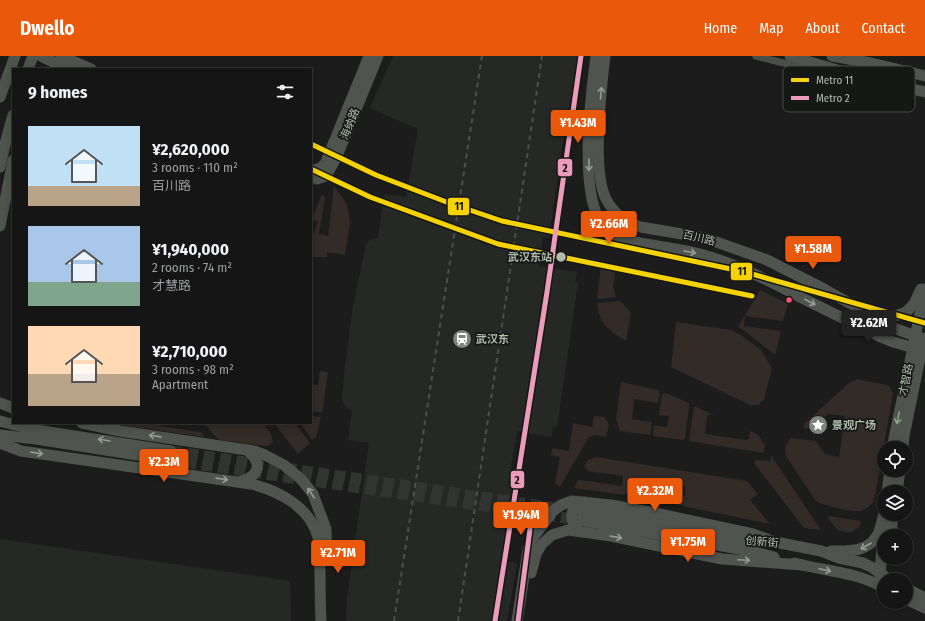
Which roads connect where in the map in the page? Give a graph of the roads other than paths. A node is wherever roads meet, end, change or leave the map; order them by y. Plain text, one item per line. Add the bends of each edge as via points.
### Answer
1 (15, 56) edge
2 (33, 56) edge
3 (41, 56) edge
4 (61, 56) edge
5 (369, 56) edge
6 (378, 56) edge
7 (596, 56) edge
8 (605, 56) edge
9 (756, 56) edge
10 (790, 56) edge
11 (832, 56) edge
12 (854, 56) edge
13 (871, 62) junction
14 (796, 66) edge
15 (824, 66) edge
16 (886, 66) edge
17 (28, 68) edge
18 (33, 68) edge
19 (66, 68) edge
20 (89, 68) edge
21 (915, 73) edge
22 (925, 76) edge
23 (915, 90) edge
24 (915, 92) edge
25 (925, 92) edge
26 (925, 96) edge
27 (0, 97) edge
28 (12, 119) edge
29 (12, 165) edge
30 (0, 167) edge
31 (312, 170) edge
32 (312, 177) edge
33 (0, 226) edge
34 (690, 235) junction
35 (673, 249) junction
36 (925, 282) edge
37 (925, 289) edge
38 (872, 314) junction
39 (921, 342) edge
40 (925, 373) edge
41 (911, 398) junction
42 (0, 403) edge
43 (12, 408) edge
44 (0, 415) edge
45 (12, 416) edge
46 (0, 421) edge
47 (87, 424) edge
48 (0, 435) edge
49 (894, 441) edge
50 (904, 441) edge
51 (0, 443) edge
52 (21, 450) junction
53 (247, 450) junction
54 (0, 453) edge
55 (238, 482) junction
56 (581, 516) junction
57 (882, 521) edge
58 (884, 521) edge
59 (821, 551) junction
60 (878, 573) edge
61 (885, 573) edge
62 (877, 580) edge
63 (913, 592) edge
64 (925, 598) edge
65 (913, 602) edge
66 (925, 608) edge
67 (321, 621) edge
68 (328, 621) edge
69 (517, 621) edge
70 (524, 621) edge

1 - 27 main road
2 - 17 main road
2 - 18 main road
3 - 19 main road
4 - 20 main road
5 - 31 main road, 海纳路 via 325,164
6 - 32 main road, 海纳路 via 337,156 326,176 317,179
7 -> 35 main road, 百川路 via 589,141 589,174 595,210 603,225 612,234 629,242
34 -> 8 main road, 百川路 via 632,224 624,220 606,198 599,162 600,101
9 - 14 street
10 - 15 main road
11 - 13 main road
12 - 13 street
13 - 16 main road
21 - 22 main road
23 - 25 main road
24 - 26 main road
28 - 30 main road
29 - 33 main road
34 - 35 main road via 658,237 658,242
34 - 38 main road, 百川路 via 722,243 767,260
35 -> 39 main road, 百川路 via 700,254 738,267 893,342
36 - 38 main road via 914,305 906,312 894,317
37 - 39 main road, 才智路
38 - 39 main road, 百川路
39 - 41 main road, 才智路
39 -> 49 main road, 才智路
40 - 41 main road
41 - 50 main road, 才智路
42 - 43 main road
44 - 45 main road
48 -> 46 main road via 170,455
53 -> 47 main road
51 - 52 main road
52 - 54 main road
52 -> 55 main road
53 - 55 main road via 254,456 258,467 250,478
68 -> 53 main road via 326,528 313,494 301,479 284,465 265,455
55 - 67 main road via 267,488 289,500 299,507 312,524 319,547
56 - 59 main road, 创新街 via 612,505 726,528 775,542
56 -> 62 main road, 创新街
56 - 69 main road via 572,501 560,505 532,539
56 - 70 main road via 568,530 552,535 536,554
57 -> 59 main road via 878,534 866,547 853,551
58 - 61 main road
59 - 60 main road, 创新街 via 863,563
63 - 64 main road
65 - 66 main road

